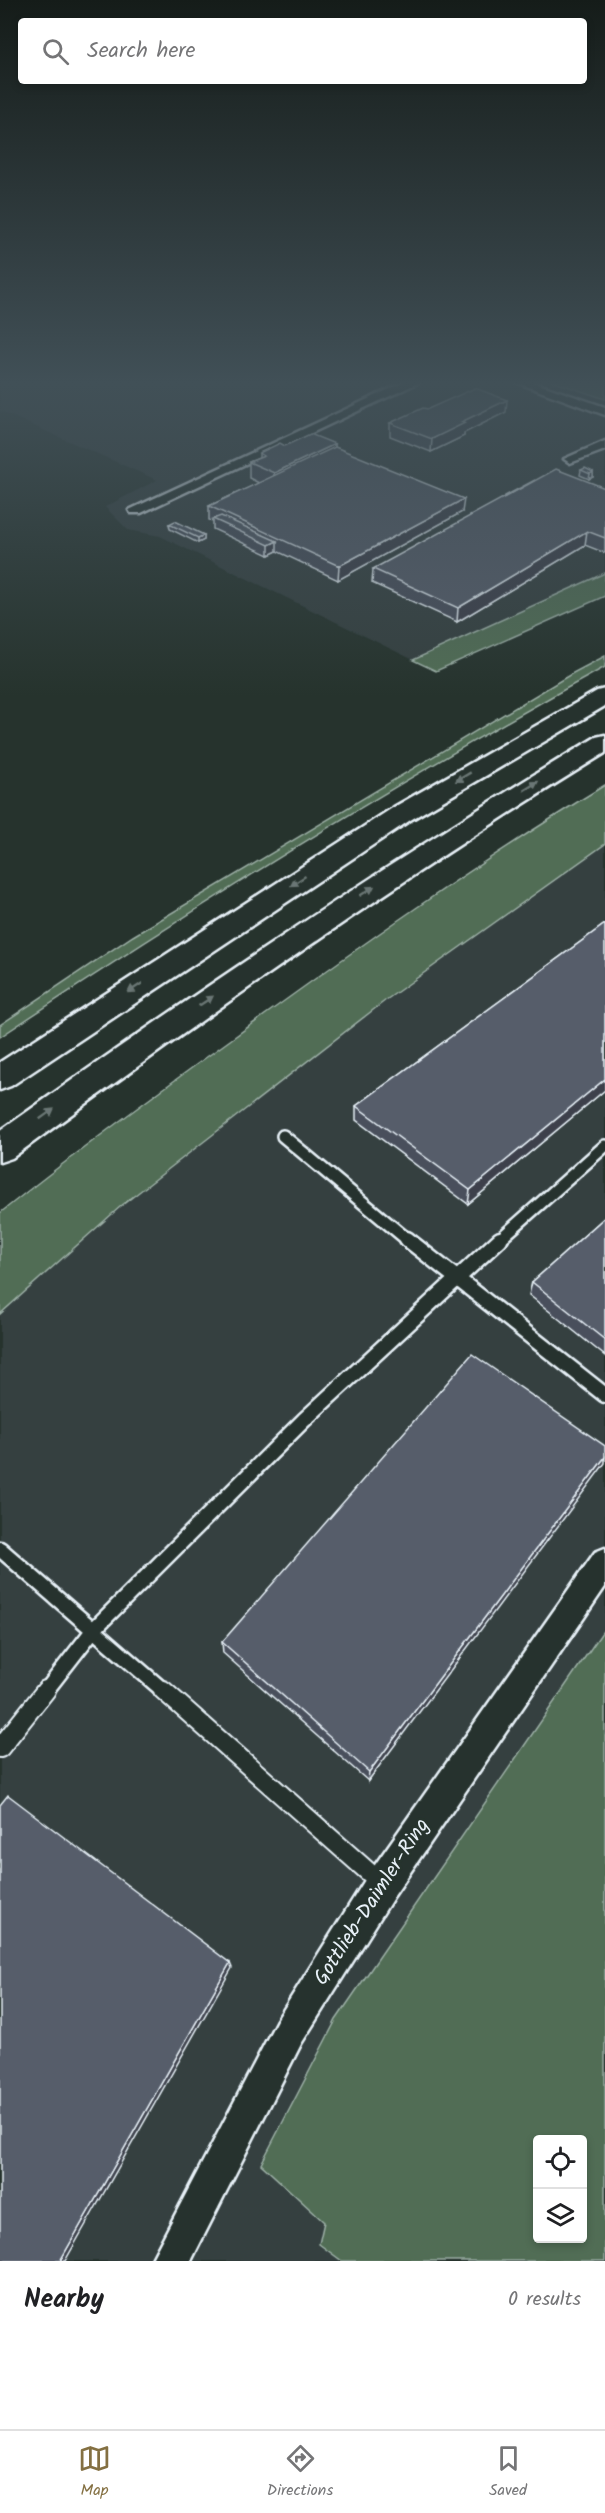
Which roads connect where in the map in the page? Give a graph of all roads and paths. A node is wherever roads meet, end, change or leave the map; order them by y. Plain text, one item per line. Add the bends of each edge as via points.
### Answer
1 (189, 486) edge
2 (136, 510) dead end
3 (605, 696) edge
4 (605, 741) edge
5 (0, 1078) edge
6 (284, 1136) dead end
7 (605, 1146) edge
8 (0, 1149) edge
9 (455, 1279) junction
10 (605, 1395) edge
11 (0, 1549) edge
12 (605, 1562) edge
13 (94, 1629) junction
14 (0, 1748) edge
15 (382, 1884) junction
16 (170, 2261) edge

1 - 2 street
3 -> 5 highway via 403,813
8 -> 4 highway via 345,906
6 - 9 lane
7 - 9 lane
9 - 10 lane
9 - 13 lane via 304,1420
11 - 13 lane
12 - 15 street, Gottlieb-Daimler-Ring
13 - 14 lane
13 - 15 lane
15 - 16 street, Gottlieb-Daimler-Ring via 289,2032

